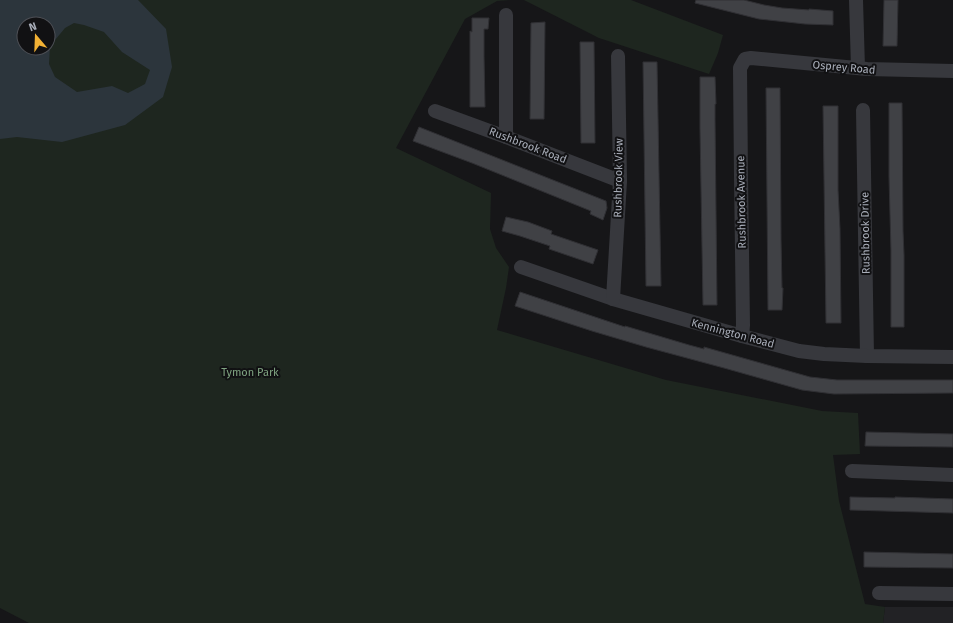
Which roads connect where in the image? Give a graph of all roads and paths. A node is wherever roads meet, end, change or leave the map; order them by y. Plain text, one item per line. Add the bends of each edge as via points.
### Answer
1 (856, 0) edge
2 (506, 15) dead end
3 (618, 56) dead end
4 (740, 68) joint
5 (858, 68) junction
6 (953, 71) edge
7 (435, 110) dead end
8 (863, 110) dead end
9 (506, 137) junction
10 (620, 181) junction
11 (521, 267) dead end
12 (613, 299) junction
13 (742, 336) junction
14 (867, 356) junction
15 (953, 357) edge
16 (852, 471) dead end
17 (953, 475) edge
18 (879, 593) dead end
19 (953, 594) edge

1 - 5 street
2 - 9 street
3 - 10 street, Rushbrook View
4 - 5 street, Osprey Road via 745,59 751,58
4 - 13 street, Rushbrook Avenue
5 - 6 street, Osprey Road
7 - 9 street, Rushbrook Road
8 - 14 street, Rushbrook Drive
9 - 10 street, Rushbrook Road
10 - 12 street, Rushbrook View
11 - 12 street, Kennington Road
12 - 13 street, Kennington Road
13 - 14 street, Kennington Road via 799,351
14 - 15 street, Kennington Road
16 - 17 street
18 - 19 street

